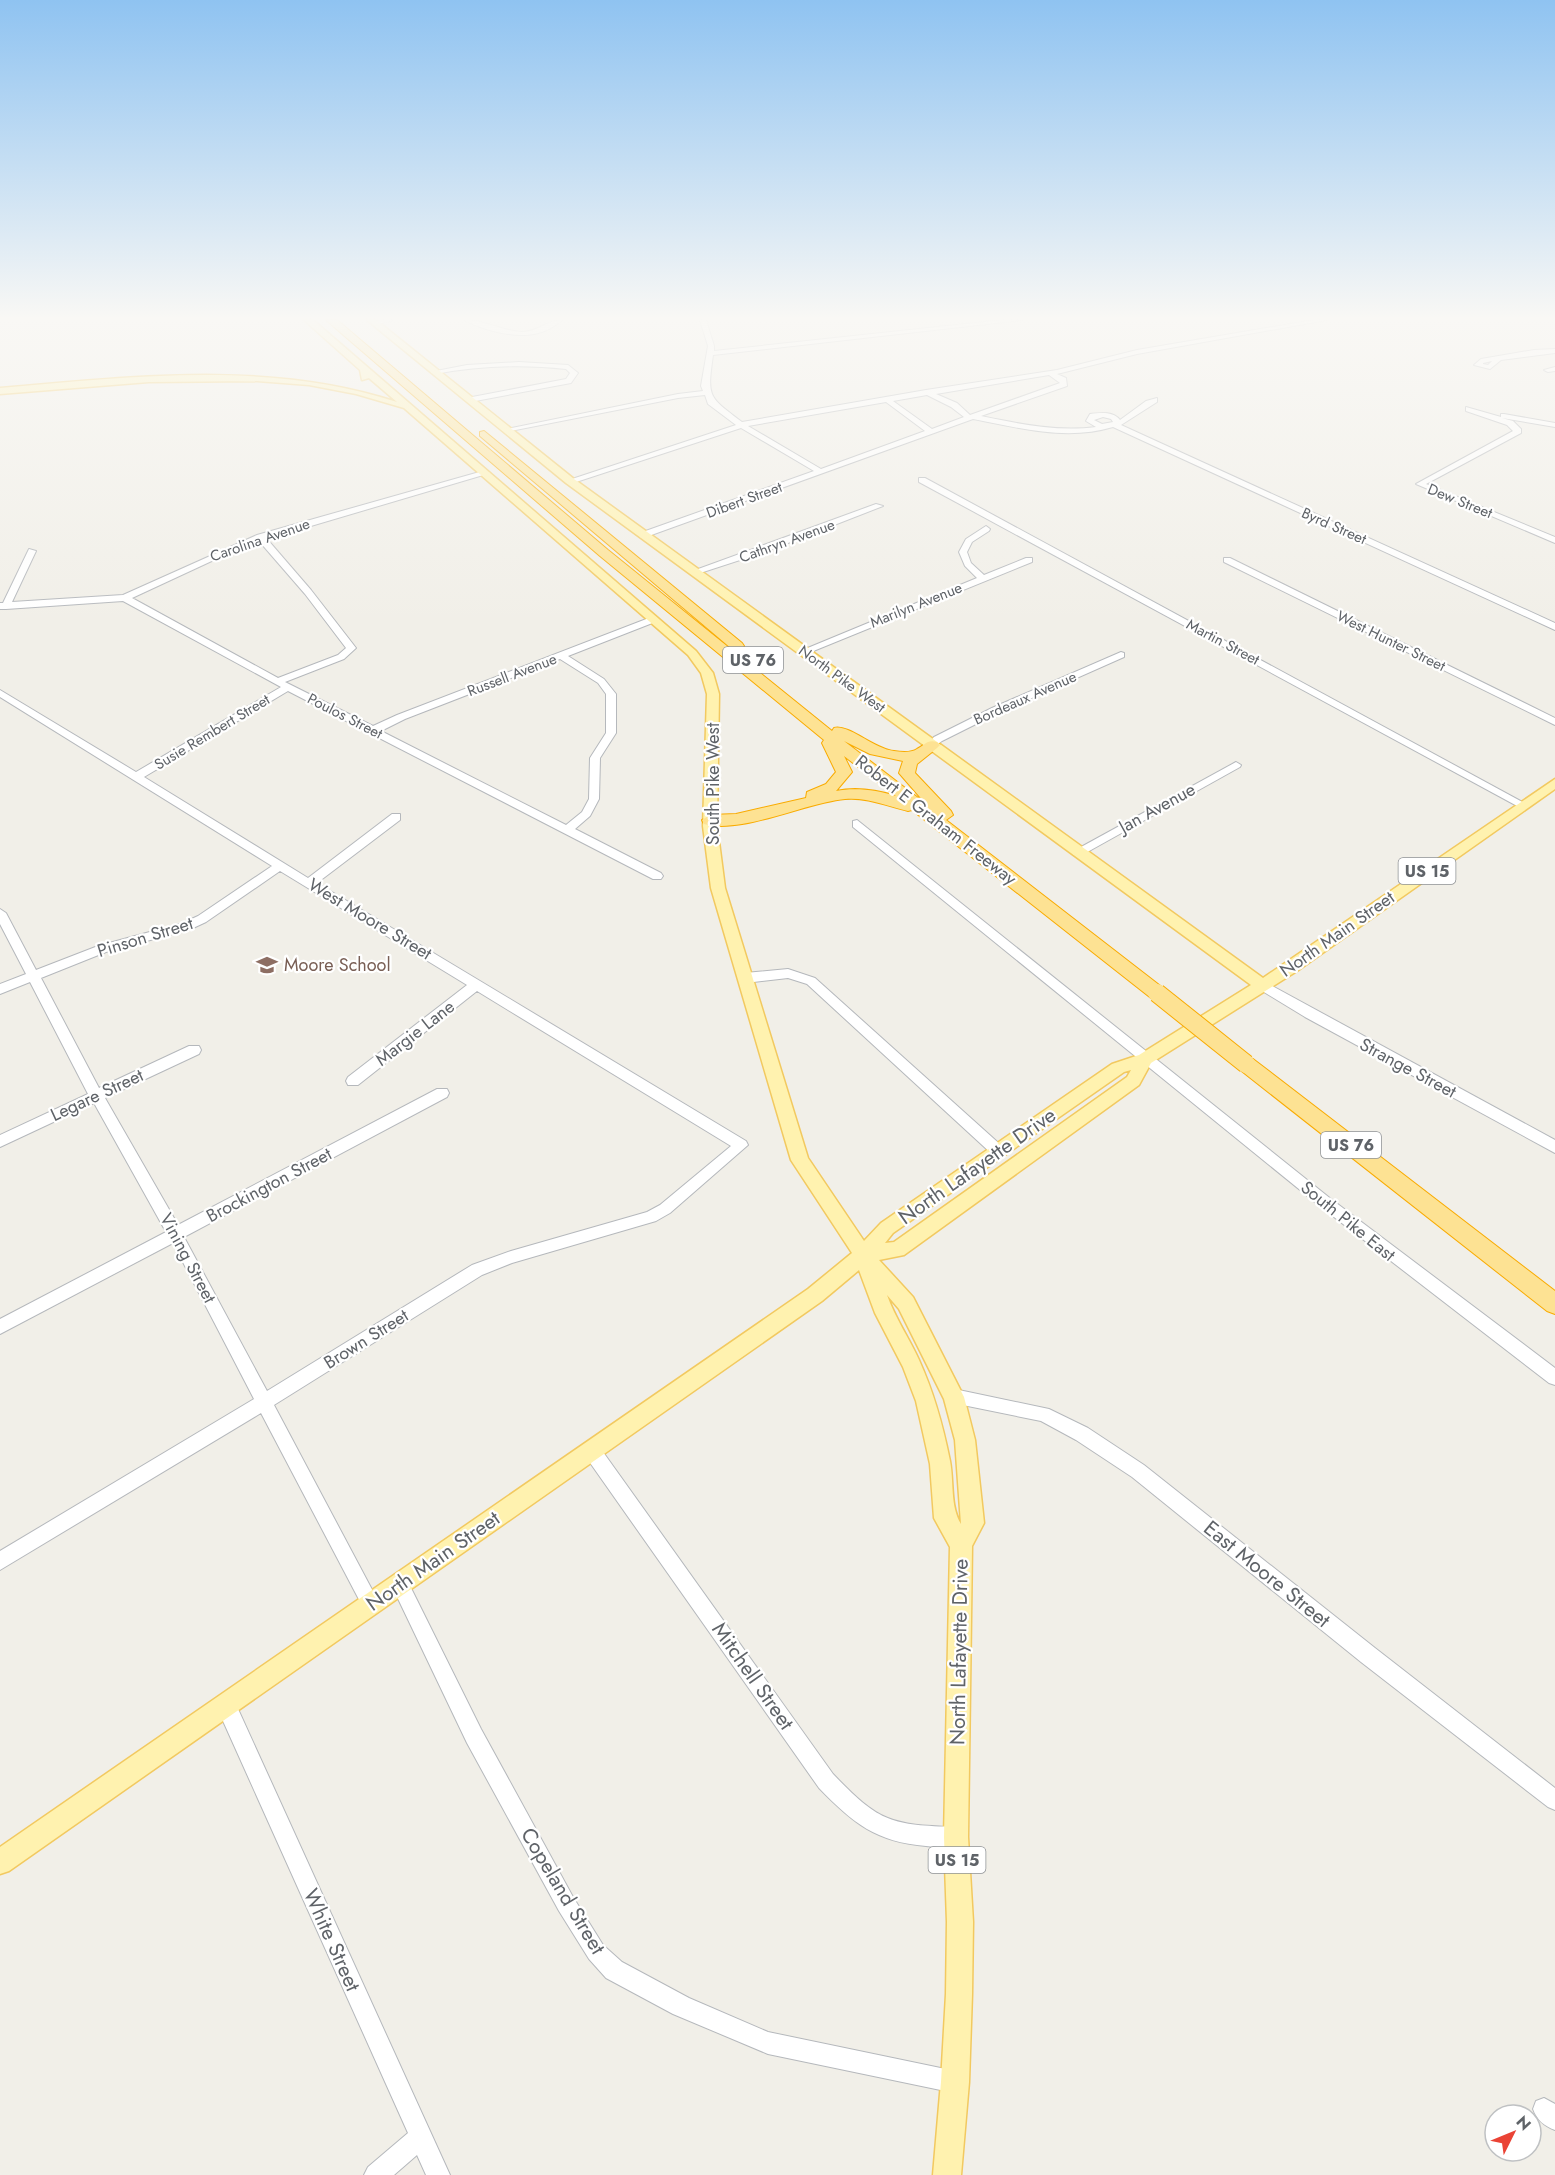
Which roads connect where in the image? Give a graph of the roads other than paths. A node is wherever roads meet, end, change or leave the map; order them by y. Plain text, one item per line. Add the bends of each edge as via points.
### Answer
1 (425, 422) edge
2 (450, 422) edge
3 (468, 422) edge
4 (496, 422) edge
5 (549, 422) edge
6 (738, 422) edge
7 (756, 422) edge
8 (917, 422) edge
9 (958, 422) edge
10 (994, 422) edge
11 (1125, 422) edge
12 (1506, 422) edge
13 (1535, 422) edge
14 (741, 424) junction
15 (1114, 425) junction
16 (1555, 425) edge
17 (506, 430) junction
18 (931, 432) junction
19 (821, 472) junction
20 (486, 473) junction
21 (922, 480) dead end
22 (570, 481) junction
23 (879, 506) dead end
24 (986, 530) dead end
25 (643, 535) junction
26 (260, 537) junction
27 (1555, 540) edge
28 (32, 551) dead end
29 (1029, 560) dead end
30 (1227, 560) dead end
31 (694, 572) junction
32 (982, 578) junction
33 (124, 598) junction
34 (3, 606) edge
35 (652, 620) junction
36 (1555, 627) edge
37 (803, 652) junction
38 (1121, 655) dead end
39 (562, 656) junction
40 (283, 684) junction
41 (0, 693) edge
42 (1555, 722) edge
43 (374, 730) junction
44 (831, 732) junction
45 (932, 746) junction
46 (916, 755) junction
47 (1236, 765) dead end
48 (136, 777) junction
49 (1555, 783) edge
50 (1523, 805) junction
51 (769, 812) junction
52 (396, 817) dead end
53 (942, 819) junction
54 (710, 820) junction
55 (857, 824) dead end
56 (568, 829) junction
57 (1078, 852) junction
58 (280, 866) junction
59 (657, 876) dead end
60 (309, 883) junction
61 (0, 913) edge
62 (32, 976) junction
63 (746, 978) junction
64 (477, 984) junction
65 (1263, 986) junction
66 (0, 989) edge
67 (194, 1050) dead end
68 (1145, 1059) junction
69 (353, 1081) dead end
70 (442, 1093) dead end
71 (96, 1095) junction
72 (0, 1141) edge
73 (741, 1145) joint
74 (1555, 1147) edge
75 (998, 1151) junction
76 (176, 1235) junction
77 (863, 1256) junction
78 (1552, 1294) edge
79 (0, 1327) edge
80 (1555, 1378) edge
81 (954, 1397) junction
82 (264, 1402) junction
83 (592, 1451) junction
84 (961, 1544) junction
85 (0, 1561) edge
86 (400, 1584) junction
87 (371, 1605) junction
88 (226, 1705) junction
89 (1555, 1800) edge
90 (956, 1837) junction
91 (0, 1862) edge
92 (955, 2082) junction
93 (421, 2137) junction
94 (376, 2175) edge
95 (438, 2175) edge
96 (947, 2175) edge

1 - 20 main road, South Pike West
2 - 44 highway, Robert E Graham Freeway / US 76 via 613,561
3 - 44 highway, Robert E Graham Freeway / US 76
4 - 17 main road, North Pike West
5 - 17 street
6 - 14 street
7 - 14 street
8 - 18 street
9 - 18 street, Dibert Street
10 - 15 street via 1059,434
11 - 15 street
12 - 27 street, Dew Street via 1518,431 1420,484
13 - 16 street
14 - 19 street
14 - 22 street
15 - 36 street, Byrd Street
17 - 22 main road, North Pike West
18 - 19 street, Dibert Street
19 - 25 street, Dibert Street
20 - 26 street, Carolina Avenue
20 - 35 main road, South Pike West
21 - 50 street, Martin Street
22 - 25 main road, North Pike West
23 - 31 street, Cathryn Avenue
24 - 32 street via 968,540 963,552 968,567
25 - 31 main road, North Pike West
26 - 33 street, Carolina Avenue
26 - 40 street, Susie Rembert Street via 351,648 341,657
28 - 34 street
29 - 32 street, Marilyn Avenue
30 - 42 street, West Hunter Street
31 - 37 main road, North Pike West
32 - 37 street, Marilyn Avenue
33 - 34 street, Carolina Avenue
33 - 40 street, Poulos Street
35 - 39 street, Russell Avenue
35 - 54 main road, South Pike West via 692,653 707,673 713,694
37 - 45 main road, North Pike West
38 - 45 street, Bordeaux Avenue via 996,710 938,739
39 - 43 street, Russell Avenue
39 - 56 street via 601,681 611,694 611,734 595,758 594,799 586,814
40 - 43 street, Poulos Street
40 - 48 street, Susie Rembert Street
41 - 48 street, West Moore Street
43 - 56 street, Poulos Street
44 - 46 highway via 879,754
44 - 51 highway via 844,772 832,788
44 - 53 highway, Robert E Graham Freeway / US 76
45 - 46 highway
45 - 57 main road, North Pike West
46 - 53 highway via 908,772
47 - 57 street, Jan Avenue
48 - 58 street, West Moore Street
49 - 50 main road, North Main Street / US 15
50 - 65 main road, North Main Street / US 15
51 - 53 highway via 845,794 861,794 898,802
51 - 54 highway
52 - 60 street
53 - 78 highway, Robert E Graham Freeway / US 76, bridge
54 - 63 main road, South Pike West via 718,888
55 - 68 street, South Pike East
56 - 59 street, Poulos Street
57 - 65 main road, North Pike West
58 - 60 street, West Moore Street
58 - 62 street, Pinson Street via 188,926 102,949
60 - 64 street, West Moore Street
61 - 62 street, Vining Street
62 - 66 street, Pinson Street
62 - 71 street, Vining Street
63 - 75 street via 788,973 811,981
63 - 77 main road, South Pike West via 800,1160
64 - 69 street, Margie Lane
64 - 73 street, West Moore Street
65 - 68 main road, North Main Street / US 15
65 - 74 street, Strange Street
67 - 71 street, Legare Street
68 - 75 main road, North Lafayette Drive via 1118,1068
68 - 77 main road via 1133,1081 898,1249
68 - 80 street, South Pike East via 1391,1255
70 - 76 street, Brockington Street
71 - 72 street, Legare Street
71 - 76 street, Vining Street
73 - 82 street, Brown Street via 651,1217 490,1264
75 - 77 main road, North Lafayette Drive via 887,1228
76 - 79 street, Brockington Street
76 - 82 street, Vining Street
77 - 81 main road, North Lafayette Drive via 906,1303
77 - 83 main road, North Main Street via 814,1295
77 - 84 main road via 884,1313 926,1401 940,1464 945,1518
81 - 84 main road, North Lafayette Drive via 965,1440 973,1523
81 - 89 street, East Moore Street via 1043,1414 1138,1471
82 - 85 street, Brown Street
82 - 87 street, Vining Street
83 - 86 main road, North Main Street
83 - 90 street, Mitchell Street via 826,1781 845,1802 887,1832
84 - 90 main road, North Lafayette Drive / US 15
86 - 87 main road, North Main Street
86 - 92 street, Copeland Street via 474,1736 566,1904 596,1952 614,1970 681,2006 768,2043
87 - 88 main road, North Main Street
88 - 91 main road, North Main Street
88 - 93 street, White Street
90 - 92 main road, North Lafayette Drive / US 15 via 960,1932
92 - 96 main road, North Lafayette Drive / US 15
93 - 94 street
93 - 95 street, White Street

